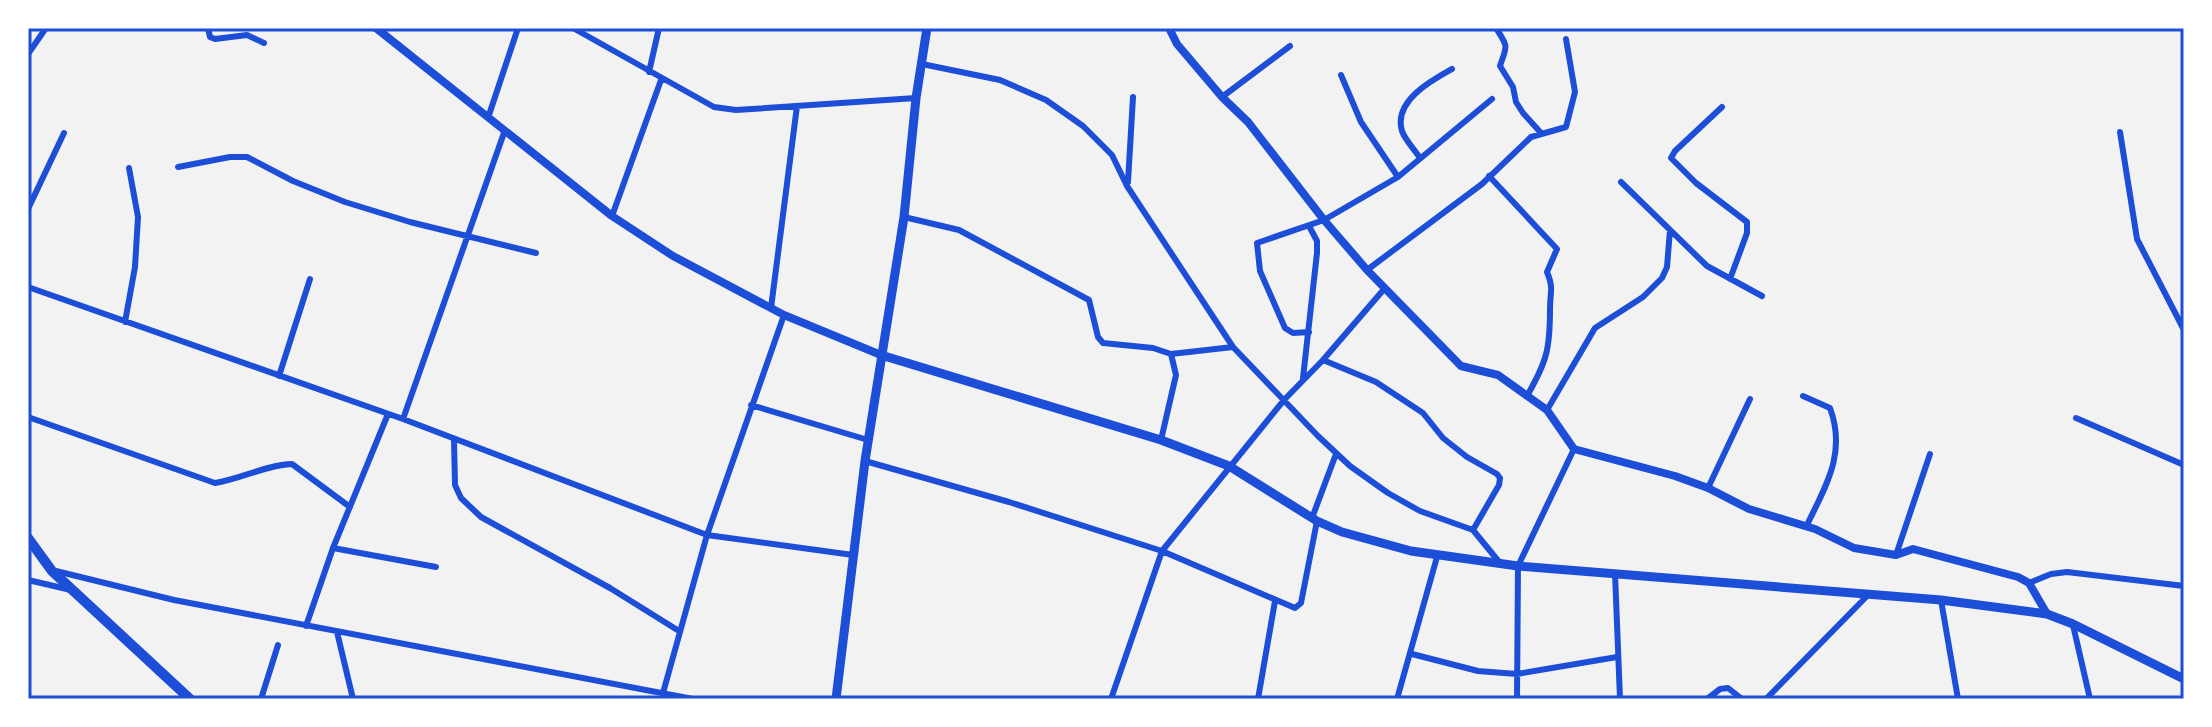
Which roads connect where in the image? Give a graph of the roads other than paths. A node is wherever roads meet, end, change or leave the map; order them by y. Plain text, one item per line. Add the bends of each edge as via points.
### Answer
1 (46, 28) edge
2 (208, 28) edge
3 (376, 28) edge
4 (518, 28) edge
5 (573, 28) edge
6 (659, 28) edge
7 (927, 28) edge
8 (1169, 28) edge
9 (1496, 28) edge
10 (1566, 39) dead end
11 (264, 43) dead end
12 (1290, 46) dead end
13 (28, 54) edge
14 (922, 64) junction
15 (1452, 69) dead end
16 (649, 72) junction
17 (1341, 75) dead end
18 (661, 80) junction
19 (1133, 97) dead end
20 (1222, 97) junction
21 (916, 98) junction
22 (1492, 99) dead end
23 (797, 106) junction
24 (1722, 107) dead end
25 (488, 118) junction
26 (505, 130) junction
27 (2120, 132) dead end
28 (64, 133) dead end
29 (1541, 133) junction
30 (1420, 158) junction
31 (178, 167) dead end
32 (129, 168) dead end
33 (1489, 176) junction
34 (1398, 177) junction
35 (1621, 182) dead end
36 (1127, 186) junction
37 (28, 209) edge
38 (612, 216) junction
39 (904, 217) junction
40 (1324, 220) junction
41 (1309, 226) junction
42 (1670, 230) junction
43 (468, 235) junction
44 (536, 253) dead end
45 (1367, 270) junction
46 (310, 279) dead end
47 (1730, 279) junction
48 (28, 287) edge
49 (1385, 288) junction
50 (1762, 296) dead end
51 (771, 308) junction
52 (784, 315) junction
53 (125, 322) junction
54 (2184, 330) edge
55 (1309, 332) junction
56 (1233, 347) junction
57 (1171, 354) junction
58 (881, 355) junction
59 (1323, 360) junction
60 (279, 376) junction
61 (1303, 378) junction
62 (1527, 396) junction
63 (1803, 396) dead end
64 (1750, 399) dead end
65 (1284, 400) junction
66 (751, 405) junction
67 (1547, 410) junction
68 (388, 414) junction
69 (28, 417) edge
70 (2076, 418) dead end
71 (403, 419) junction
72 (454, 440) junction
73 (868, 440) junction
74 (1161, 440) junction
75 (1574, 449) junction
76 (1336, 454) junction
77 (1930, 454) dead end
78 (865, 461) junction
79 (2184, 465) edge
80 (1229, 466) junction
81 (1708, 488) junction
82 (350, 507) junction
83 (1315, 520) junction
84 (1806, 527) junction
85 (1473, 530) junction
86 (707, 535) junction
87 (28, 538) edge
88 (333, 548) junction
89 (1162, 551) junction
90 (853, 555) junction
91 (1896, 555) junction
92 (1437, 557) junction
93 (1500, 563) junction
94 (1518, 566) junction
95 (436, 567) dead end
96 (52, 571) junction
97 (1615, 573) junction
98 (28, 580) edge
99 (2029, 583) junction
100 (2184, 586) edge
101 (75, 591) junction
102 (1869, 594) junction
103 (1941, 600) junction
104 (1275, 601) junction
105 (2047, 614) junction
106 (2073, 624) junction
107 (306, 626) junction
108 (679, 631) junction
109 (337, 632) junction
110 (278, 645) dead end
111 (1412, 654) junction
112 (1617, 657) junction
113 (1517, 674) junction
114 (2184, 679) edge
115 (663, 693) junction
116 (648, 695) edge
117 (190, 699) edge
118 (261, 699) edge
119 (353, 699) edge
120 (693, 699) edge
121 (836, 699) edge
122 (1111, 699) edge
123 (1258, 699) edge
124 (1397, 699) edge
125 (1517, 699) edge
126 (1620, 699) edge
127 (1707, 699) edge
128 (1742, 699) edge
129 (1766, 699) edge
130 (1958, 699) edge
131 (2090, 699) edge

1 - 13 street
2 - 11 street via 215,39 247,35
3 - 25 street
4 - 25 street
5 - 16 street
6 - 16 street
7 - 14 main road
8 - 20 street
9 - 29 street via 1507,50 1500,66 1516,102
10 - 29 street via 1575,92 1569,119 1561,130
12 - 20 street
14 - 21 main road
14 - 36 street via 1000,80 1046,100 1112,155
15 - 30 street via 1420,87 1402,118 1402,132
16 - 18 street
17 - 34 street via 1361,122
18 - 23 street via 714,107
18 - 38 street
19 - 36 street
20 - 40 street via 1248,122
21 - 23 street
21 - 39 main road
22 - 30 street
23 - 51 street
24 - 47 street via 1671,158 1747,222
25 - 26 street
26 - 38 street
26 - 43 street
27 - 54 street via 2137,239
28 - 37 street
29 - 33 street
30 - 34 street
31 - 43 street via 247,157 345,202
32 - 53 street via 138,217
33 - 45 street
33 - 62 street via 1557,249 1547,272 1553,283 1550,343
34 - 40 street
35 - 42 street
36 - 56 street
38 - 51 street via 673,256
39 - 57 street via 959,230 1089,300 1103,343
39 - 58 main road
40 - 41 street
40 - 45 street
41 - 55 street via 1317,253
41 - 55 street via 1260,240 1256,246 1260,271 1285,328
42 - 47 street via 1707,266
42 - 67 street via 1662,278 1595,328
43 - 44 street
43 - 71 street
45 - 49 street
46 - 60 street
47 - 50 street
48 - 53 street
49 - 59 street
49 - 62 street via 1461,366 1498,375
51 - 52 street
52 - 58 street
52 - 66 street
53 - 60 street
55 - 61 street
56 - 57 street
56 - 65 street
57 - 74 street via 1176,375
58 - 73 main road
58 - 74 main road
59 - 61 street
59 - 85 street via 1376,382 1423,413 1467,457 1497,474 1499,485
60 - 68 street
61 - 65 street
62 - 67 street
63 - 84 street via 1830,408 1837,453
64 - 81 street
65 - 76 street
65 - 80 street
66 - 73 street
66 - 86 street
67 - 75 street
68 - 71 street
68 - 82 street
69 - 82 street via 215,483 292,464
70 - 79 street
71 - 72 street
72 - 86 street
72 - 108 street via 455,485 481,517
73 - 78 main road
74 - 80 main road
75 - 81 street
75 - 94 street
76 - 83 street
76 - 85 street via 1420,511
77 - 91 street
78 - 89 street
78 - 90 main road
80 - 83 main road
80 - 89 street
81 - 84 street via 1749,509
82 - 88 street
83 - 92 main road
83 - 104 street via 1300,606
84 - 91 street via 1854,548
85 - 93 street
86 - 90 street
86 - 108 street
87 - 96 main road
88 - 95 street
88 - 107 street
89 - 104 street
89 - 122 street
90 - 121 main road
91 - 99 street via 1913,549
92 - 93 main road
92 - 111 street
93 - 94 main road
94 - 97 main road
94 - 113 street
96 - 101 main road
96 - 107 street
97 - 102 main road
97 - 112 street
98 - 101 street
99 - 100 street via 2067,572
99 - 105 street
101 - 117 main road
102 - 103 main road
102 - 129 street
103 - 105 main road
103 - 130 street
104 - 123 street
105 - 106 main road
106 - 114 main road
106 - 131 street
107 - 109 street
108 - 115 street
109 - 116 street
109 - 119 street
110 - 118 street
111 - 113 street via 1478,671
111 - 124 street
112 - 113 street
112 - 126 street
113 - 125 street
115 - 116 street
115 - 120 street
127 - 128 street via 1728,688

